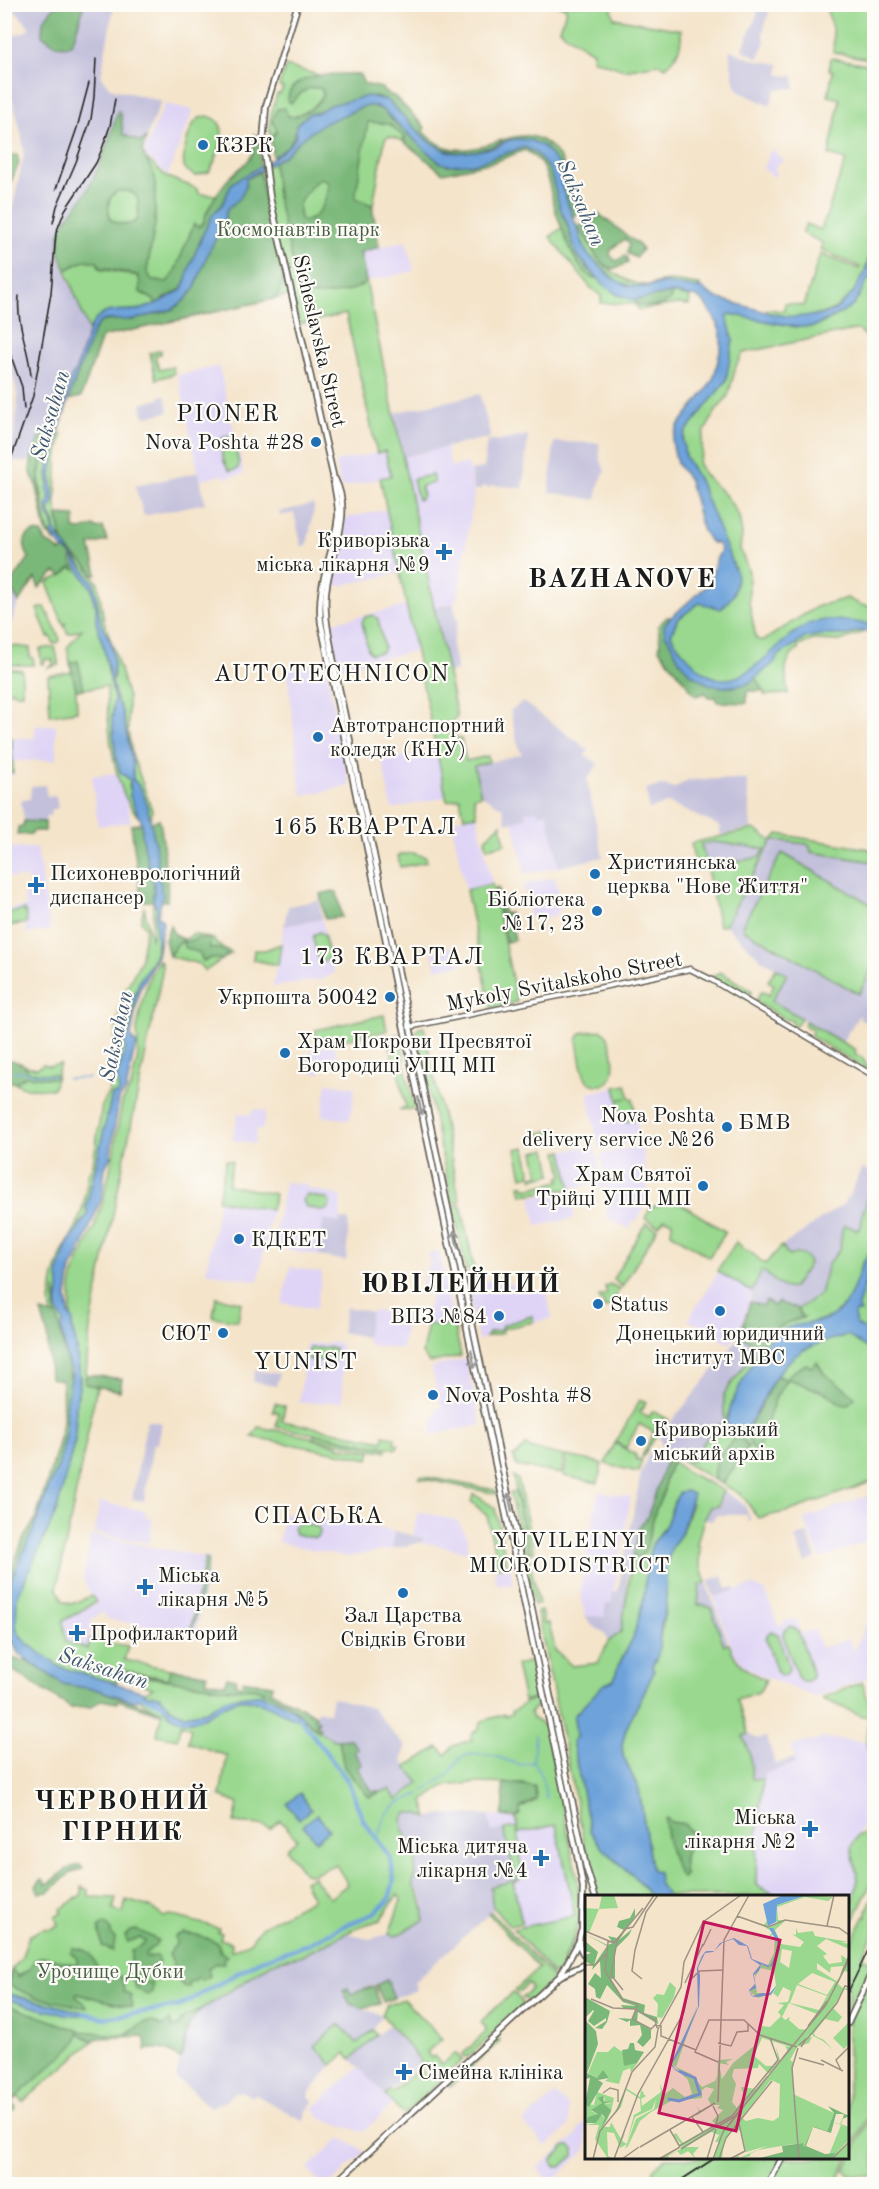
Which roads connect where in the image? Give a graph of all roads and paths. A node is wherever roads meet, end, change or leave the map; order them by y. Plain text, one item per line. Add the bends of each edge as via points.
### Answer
1 (298, 4) edge
2 (368, 839) junction
3 (411, 1027) junction
4 (404, 1028) junction
5 (874, 1076) edge
6 (440, 1167) junction
7 (433, 1168) junction
8 (535, 1618) junction
9 (527, 1619) junction
10 (595, 1895) edge
11 (584, 1926) edge
12 (579, 1941) junction
13 (585, 1956) edge
14 (585, 1964) edge
15 (874, 1968) edge
16 (560, 1976) junction
17 (849, 2021) edge
18 (781, 2159) edge
19 (334, 2184) edge
20 (768, 2184) edge

1 - 2 main road, Sicheslavska Street via 266,106 265,170 333,475 340,488 343,517 326,607 334,679
2 - 3 main road
2 - 4 main road
3 - 4 main road, Mykoly Svitalskoho Street
3 - 5 main road, Mykoly Svitalskoho Street via 690,969
3 - 6 main road
4 -> 7 main road
6 - 7 main road
8 -> 6 main road
7 -> 9 main road
8 - 9 main road
8 - 10 main road
9 - 11 main road via 583,1887
11 - 12 main road
12 - 13 main road
12 - 16 main road
14 - 16 main road
15 - 17 main road
16 - 19 main road
18 - 20 main road

